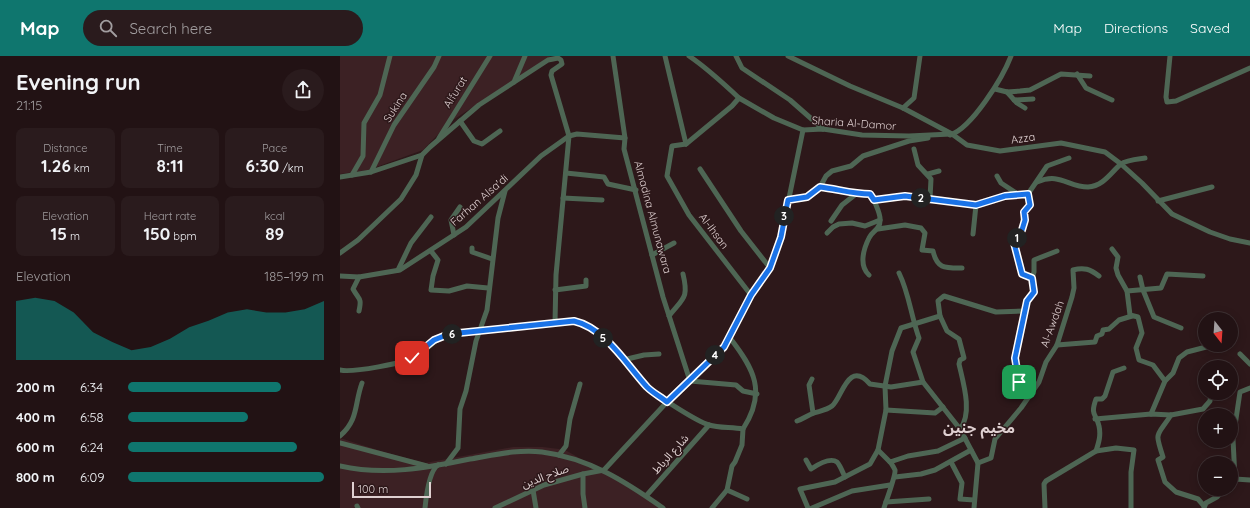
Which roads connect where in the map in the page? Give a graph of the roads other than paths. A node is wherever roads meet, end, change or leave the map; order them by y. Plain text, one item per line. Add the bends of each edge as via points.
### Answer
1 (390, 56) edge
2 (439, 56) edge
3 (490, 56) edge
4 (525, 56) edge
5 (613, 56) edge
6 (665, 56) edge
7 (689, 56) edge
8 (736, 56) edge
9 (788, 56) edge
10 (920, 56) edge
11 (1011, 56) edge
12 (1170, 56) edge
13 (1250, 68) edge
14 (1077, 74) junction
15 (1090, 76) dead end
16 (514, 82) junction
17 (995, 89) junction
18 (1007, 92) junction
19 (739, 98) junction
20 (1014, 100) junction
21 (1034, 100) dead end
22 (1112, 100) dead end
23 (904, 108) junction
24 (1025, 108) dead end
25 (460, 121) junction
26 (823, 129) junction
27 (804, 130) junction
28 (500, 131) dead end
29 (952, 134) junction
30 (569, 136) junction
31 (625, 138) junction
32 (438, 140) junction
33 (686, 144) junction
34 (914, 149) dead end
35 (422, 155) junction
36 (1069, 158) dead end
37 (1145, 158) dead end
38 (1122, 164) junction
39 (700, 169) dead end
40 (939, 171) dead end
41 (371, 172) junction
42 (566, 173) junction
43 (928, 174) junction
44 (352, 176) junction
45 (997, 176) dead end
46 (340, 177) edge
47 (1037, 182) junction
48 (820, 187) junction
49 (1212, 187) dead end
50 (636, 190) junction
51 (505, 191) junction
52 (856, 194) junction
53 (1028, 194) junction
54 (1019, 195) junction
55 (564, 198) junction
56 (930, 198) junction
57 (602, 200) dead end
58 (788, 200) junction
59 (874, 200) junction
60 (1158, 201) junction
61 (976, 205) junction
62 (460, 207) dead end
63 (431, 217) dead end
64 (880, 220) junction
65 (831, 221) dead end
66 (878, 229) junction
67 (827, 233) dead end
68 (973, 234) dead end
69 (454, 235) junction
70 (674, 243) dead end
71 (1250, 243) edge
72 (472, 248) dead end
73 (1112, 249) dead end
74 (431, 251) junction
75 (1057, 251) dead end
76 (340, 253) edge
77 (652, 254) junction
78 (492, 259) junction
79 (770, 268) junction
80 (962, 268) dead end
81 (398, 271) junction
82 (899, 273) dead end
83 (683, 274) dead end
84 (340, 276) edge
85 (869, 276) dead end
86 (1099, 276) dead end
87 (1203, 276) dead end
88 (359, 277) junction
89 (1140, 277) dead end
90 (1032, 278) junction
91 (586, 280) dead end
92 (488, 288) junction
93 (556, 290) junction
94 (1143, 290) junction
95 (1127, 292) junction
96 (751, 295) junction
97 (1025, 311) junction
98 (359, 312) dead end
99 (669, 316) junction
100 (940, 316) junction
101 (1132, 316) junction
102 (555, 323) junction
103 (914, 324) junction
104 (1181, 328) dead end
105 (479, 331) junction
106 (730, 338) junction
107 (1057, 345) junction
108 (1198, 349) edge
109 (659, 354) dead end
110 (1240, 354) dead end
111 (623, 360) junction
112 (1250, 364) edge
113 (1124, 368) dead end
114 (340, 370) edge
115 (812, 379) dead end
116 (690, 381) junction
117 (1165, 381) junction
118 (923, 382) junction
119 (362, 383) dead end
120 (580, 384) dead end
121 (885, 386) junction
122 (1250, 388) edge
123 (757, 394) junction
124 (1030, 395) junction
125 (1210, 400) edge
126 (667, 402) junction
127 (943, 406) junction
128 (886, 410) junction
129 (813, 413) junction
130 (1151, 414) junction
131 (1171, 415) junction
132 (1095, 419) junction
133 (797, 421) dead end
134 (709, 425) junction
135 (743, 429) junction
136 (960, 429) junction
137 (340, 436) edge
138 (965, 438) junction
139 (340, 443) edge
140 (878, 450) junction
141 (971, 450) junction
142 (1096, 451) junction
143 (559, 455) junction
144 (1233, 456) edge
145 (806, 460) dead end
146 (890, 462) junction
147 (951, 462) junction
148 (978, 463) junction
149 (446, 464) junction
150 (340, 466) edge
151 (428, 467) junction
152 (604, 470) junction
153 (583, 474) junction
154 (845, 477) junction
155 (895, 477) junction
156 (1250, 480) edge
157 (1238, 481) edge
158 (890, 485) junction
159 (533, 490) junction
160 (726, 490) junction
161 (646, 496) junction
162 (1218, 496) edge
163 (746, 499) dead end
164 (929, 499) dead end
165 (974, 500) junction
166 (886, 502) junction
167 (1204, 507) edge
168 (425, 508) edge
169 (495, 508) edge
170 (536, 508) edge
171 (585, 508) edge
172 (663, 508) edge
173 (712, 508) edge
174 (808, 508) edge
175 (812, 508) edge
176 (884, 508) edge
177 (974, 508) edge
178 (1045, 508) edge
179 (1131, 508) edge

1 - 44 street via 380,95 364,123 363,156
2 - 41 street, Sukina via 394,125
3 - 32 street, Alfurat
4 - 16 street
5 - 31 street, Almadina Almunawara
6 - 33 street
7 - 19 street, Sharia Al-Damor
8 - 26 street via 742,68 790,100
9 - 23 street, Azza via 850,86
10 - 23 street via 914,98
11 - 17 street
12 - 13 street via 1167,102 1176,101
14 - 15 street
14 - 18 street via 1061,74 1030,90
14 - 22 street via 1086,88
16 - 25 street
16 - 30 street via 550,59 561,59 561,65 552,71 551,75
17 - 18 street
17 - 29 street via 968,122
18 - 20 street
19 - 27 street, Sharia Al-Damor via 774,118
19 - 33 street
20 - 21 street
20 - 24 street
23 - 29 street, Azza
25 - 28 street via 474,142 482,144
25 - 32 street
26 - 27 street, Sharia Al-Damor
26 - 29 street, Sharia Al-Damor via 862,135
27 - 58 street
29 - 38 street, Azza via 967,145 1000,151 1033,148 1051,143 1081,146 1105,152
29 - 48 street via 909,141 863,156 851,166 832,171
30 - 31 street via 577,134
30 - 42 street
30 - 51 street, Farhan Alsa'di via 541,156
31 - 50 street, Almadina Almunawara via 624,150
32 - 35 street
33 - 96 street, Al-Ihsan via 672,146 667,176 689,215
34 - 43 street via 918,165
35 - 41 street
35 - 76 street via 416,176 401,198 358,240
36 - 47 street via 1047,166
37 - 38 street
38 - 47 street via 1111,176 1090,187 1055,178
38 - 60 street, Azza
39 - 79 street via 741,231
40 - 43 street
41 - 44 street
42 - 50 street via 604,177 608,184 616,188
42 - 55 street
43 - 56 street via 931,179
44 - 46 street
45 - 54 street via 1002,183
47 - 53 street
48 - 52 street
48 - 58 street via 807,197
49 - 60 street
50 - 77 street, Almadina Almunawara
51 - 69 street, Farhan Alsa'di
51 - 78 street
52 - 59 street via 870,194
52 - 65 street via 842,206
53 - 54 street
53 - 90 street via 1030,205 1024,212 1022,230 1014,244 1022,274
54 - 61 street via 1005,196
55 - 57 street
55 - 93 street
56 - 59 street via 905,196
56 - 61 street
58 - 79 street via 781,237
59 - 64 street
60 - 71 street, Azza via 1172,214 1189,223 1230,239
61 - 68 street
62 - 69 street via 451,220
63 - 81 street via 412,244
64 - 66 street
64 - 67 street via 865,226 839,224
66 - 80 street via 905,225 921,228 925,233 922,250 933,251 935,260 940,265
66 - 85 street via 869,237 862,260 862,265
69 - 74 street, Farhan Alsa'di
70 - 77 street
72 - 78 street via 472,252
73 - 95 street via 1118,257 1116,268
74 - 81 street, Farhan Alsa'di
74 - 92 street via 438,260 431,290 449,291 467,286
75 - 90 street via 1034,260
77 - 99 street, Almadina Almunawara
78 - 92 street
79 - 96 street
81 - 88 street, Farhan Alsa'di
82 - 103 street via 907,290
83 - 99 street via 686,287 682,302
84 - 88 street, Farhan Alsa'di
86 - 107 street, Al-Awdah via 1092,270 1082,267 1073,270 1073,293
87 - 94 street via 1166,274 1161,288
88 - 98 street via 353,289 361,301
89 - 94 street
90 - 97 street via 1034,292 1027,301
91 - 93 street via 586,286
92 - 105 street via 487,310
93 - 102 street
94 - 95 street
94 - 104 street via 1154,317
95 - 101 street
96 - 106 street
97 - 100 street via 996,312 944,296 938,301
97 - 124 street via 1015,369 1019,382
99 - 116 street, Almadina Almunawara
100 - 103 street
100 - 136 street via 947,331 959,339 964,358 959,364 966,411
101 - 107 street via 1119,320 1109,329 1103,330 1095,342
101 - 117 street via 1138,317 1142,333 1136,348 1139,360 1153,365
102 - 105 street
102 - 111 street via 574,321 587,325
103 - 118 street via 919,338 913,352
103 - 121 street via 901,328 899,332 892,351
105 - 114 street via 434,340 417,356 408,360 351,371
105 - 149 street via 460,409 458,448
106 - 116 street
106 - 123 street via 746,360
107 - 124 street, Al-Awdah
108 - 117 street via 1181,356 1173,373
109 - 111 street
110 - 112 street
111 - 126 street via 649,388
113 - 132 street via 1113,372 1105,396 1096,399 1093,408
115 - 129 street via 809,385
116 - 123 street via 736,385 743,391
116 - 126 street
117 - 130 street
118 - 121 street
118 - 127 street
119 - 137 street via 355,416
120 - 143 street via 570,419 566,446
121 - 128 street
121 - 129 street via 870,384 865,379 855,377 844,383 838,401 830,408
122 - 144 street via 1240,392 1238,397
123 - 135 street via 755,406
124 - 148 street, Al-Awdah via 996,439 991,458
125 - 131 street via 1203,409
126 - 134 street
126 - 152 street
127 - 128 street via 935,413
127 - 136 street
128 - 140 street
129 - 133 street
130 - 131 street
130 - 132 street
131 - 167 street via 1159,429 1157,436 1163,457 1158,460 1165,482 1176,492 1198,499
132 - 142 street via 1099,424 1100,437
134 - 135 street
134 - 161 street, شارع الرباط
135 - 160 street via 742,445 732,466
136 - 138 street
138 - 141 street
138 - 146 street via 938,451
139 - 151 street
140 - 146 street
140 - 154 street via 870,464
141 - 147 street
141 - 148 street
142 - 178 street via 1046,481
142 - 179 street via 1116,448 1134,450
143 - 149 street via 509,452
143 - 152 street
145 - 154 street via 811,469 832,460 837,462
146 - 155 street via 895,470
147 - 155 street via 930,472
147 - 165 street via 962,483 960,499
148 - 165 street
149 - 151 street
149 - 168 street via 434,468
150 - 151 street via 386,472
152 - 153 street, صلاح الدين
152 - 161 street
153 - 159 street, صلاح الدين
153 - 171 street
154 - 174 street via 835,482 800,489
155 - 158 street
156 - 157 street
158 - 166 street
158 - 175 street via 852,492
159 - 169 street, صلاح الدين
159 - 170 street
160 - 163 street
160 - 173 street
161 - 172 street
162 - 167 street
164 - 166 street
165 - 177 street
166 - 176 street

